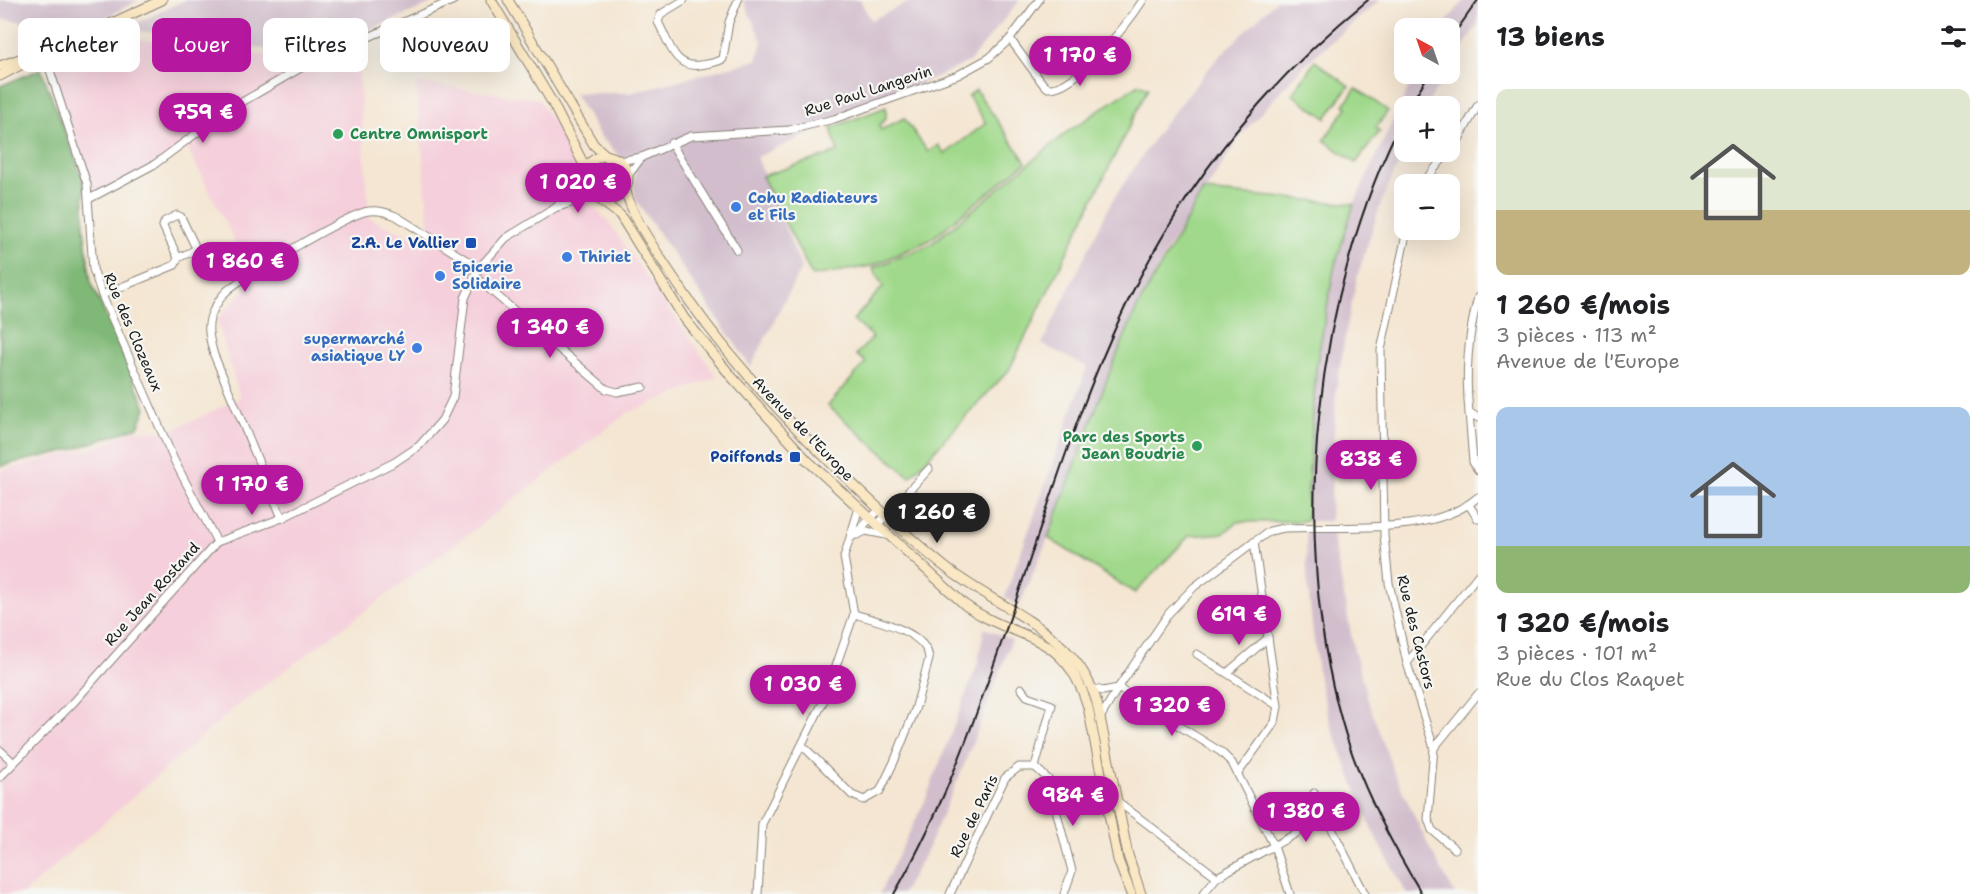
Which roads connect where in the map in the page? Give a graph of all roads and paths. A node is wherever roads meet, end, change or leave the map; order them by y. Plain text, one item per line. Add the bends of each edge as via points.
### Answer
1 (162, 0) edge
2 (454, 0) edge
3 (491, 0) edge
4 (508, 0) edge
5 (684, 0) edge
6 (738, 0) edge
7 (1039, 0) edge
8 (1143, 0) edge
9 (121, 18) edge
10 (368, 37) edge
11 (1010, 39) junction
12 (18, 60) edge
13 (0, 66) edge
14 (18, 66) edge
15 (51, 72) edge
16 (294, 72) edge
17 (0, 76) edge
18 (1478, 105) edge
19 (671, 143) junction
20 (608, 157) junction
21 (642, 157) junction
22 (619, 161) junction
23 (586, 169) junction
24 (1430, 174) edge
25 (627, 177) junction
26 (584, 180) junction
27 (625, 188) junction
28 (596, 197) junction
29 (89, 199) junction
30 (555, 207) junction
31 (1405, 240) edge
32 (737, 250) dead end
33 (178, 258) junction
34 (479, 268) junction
35 (474, 276) junction
36 (102, 295) junction
37 (1478, 297) edge
38 (644, 387) dead end
39 (1469, 412) junction
40 (1478, 418) edge
41 (929, 469) dead end
42 (1478, 470) edge
43 (1478, 497) edge
44 (1469, 505) junction
45 (859, 508) junction
46 (883, 512) junction
47 (282, 518) junction
48 (1478, 519) edge
49 (874, 522) junction
50 (1384, 525) junction
51 (889, 535) junction
52 (849, 539) junction
53 (217, 542) junction
54 (1254, 542) junction
55 (1478, 575) edge
56 (854, 614) junction
57 (1268, 638) junction
58 (1197, 654) dead end
59 (1407, 663) junction
60 (1227, 673) junction
61 (1021, 688) dead end
62 (1092, 688) junction
63 (1118, 688) junction
64 (1478, 694) edge
65 (1278, 706) junction
66 (1100, 718) junction
67 (802, 745) junction
68 (1434, 748) junction
69 (0, 750) edge
70 (14, 763) junction
71 (1035, 767) junction
72 (1239, 772) junction
73 (0, 777) edge
74 (1314, 793) dead end
75 (1118, 801) junction
76 (1326, 817) junction
77 (1274, 846) junction
78 (1455, 849) dead end
79 (1217, 877) junction
80 (758, 894) edge
81 (950, 894) edge
82 (1064, 894) edge
83 (1131, 894) edge
84 (1141, 894) edge
85 (1203, 894) edge
86 (1290, 894) edge
87 (1365, 894) edge

1 - 9 main road
2 - 10 street
3 - 23 main road via 552,102
4 - 20 main road via 594,145
5 - 6 street via 661,14 658,22 680,62 694,66 723,59 729,22
7 - 11 street, Rue Paul Langevin
8 - 11 street via 1104,51 1058,87 1043,84
11 - 19 street, Rue Paul Langevin via 989,58 958,75 834,119 789,130 692,136
12 - 13 main road
14 - 17 main road
15 - 29 street, Rue des Clozeaux
16 - 29 street via 225,112 154,164
18 - 24 street via 1459,139
19 - 21 street, Rue Paul Langevin
19 - 32 street
20 - 22 main road
20 - 23 main road via 595,159
21 - 22 street, Rue Paul Langevin
21 - 25 street, Rue Paul Langevin
22 - 25 main road
23 - 26 main road
25 - 27 main road
26 - 28 main road
26 - 30 street, Rue Jean Rostand
27 - 28 main road via 611,199
27 - 46 main road, Avenue de l'Europe via 641,227 694,309 748,377 786,420
28 - 30 street, Rue Jean Rostand
28 - 45 main road, Avenue de l'Europe via 620,215 684,318 730,376 807,460
29 - 36 street, Rue des Clozeaux via 93,269
30 - 34 street, Rue Jean Rostand via 506,238
31 - 50 street, Rue des Castors via 1381,350
33 - 33 street via 195,250 195,246 177,215 165,221 164,226
33 - 36 street via 175,265
34 - 35 street, Rue Jean Rostand
34 - 47 street via 396,216 368,211 349,217 246,278 222,297 209,321 213,355
35 - 38 street via 606,389 617,392
35 - 47 street, Rue Jean Rostand via 465,298 453,397 437,426 419,446 395,462
36 - 53 street, Rue des Clozeaux via 174,460
37 - 39 street via 1468,351
39 - 40 street
39 - 42 street via 1473,462
41 - 46 street
43 - 44 street
44 - 48 street
44 - 50 street via 1417,523
45 - 49 main road, Avenue de l'Europe
45 - 52 street
46 - 49 street
46 - 62 main road, Avenue de l'Europe via 950,572 1057,641 1077,662
47 - 53 street, Rue Jean Rostand
49 - 51 main road, Avenue de l'Europe
49 - 52 street
50 - 54 street via 1284,528 1270,531
50 - 59 street, Rue des Castors via 1389,583
51 - 52 street via 866,531
51 - 83 main road, Avenue de l'Europe via 964,605 1037,639 1069,668 1088,707 1118,860
52 - 56 street via 844,556
53 - 70 street, Rue Jean Rostand
54 - 57 street
54 - 63 street via 1194,588 1169,614
55 - 59 street
56 - 67 street via 825,698
56 - 67 street via 891,624 929,650 908,730 880,791 864,800 852,795
57 - 60 street
57 - 65 street
58 - 60 street
59 - 68 street, Rue des Castors
60 - 65 street
61 - 71 street via 1027,696 1052,705
62 - 63 street
62 - 66 main road, Avenue de l'Europe
63 - 66 street
63 - 72 street via 1221,752
64 - 68 street
65 - 72 street via 1275,722
66 - 75 main road, Avenue de l'Europe
67 - 80 street via 762,824
68 - 78 street, Rue des Castors via 1428,819 1432,830
69 - 70 street
70 - 73 street, Rue Jean Rostand
71 - 81 street, Rue de Paris via 1018,767 1005,778
71 - 82 street via 1048,779 1072,870
72 - 77 street
74 - 76 street
75 - 79 street
75 - 84 main road, Avenue de l'Europe via 1128,855
76 - 77 street
76 - 87 street
77 - 79 street
77 - 86 street
79 - 85 street

